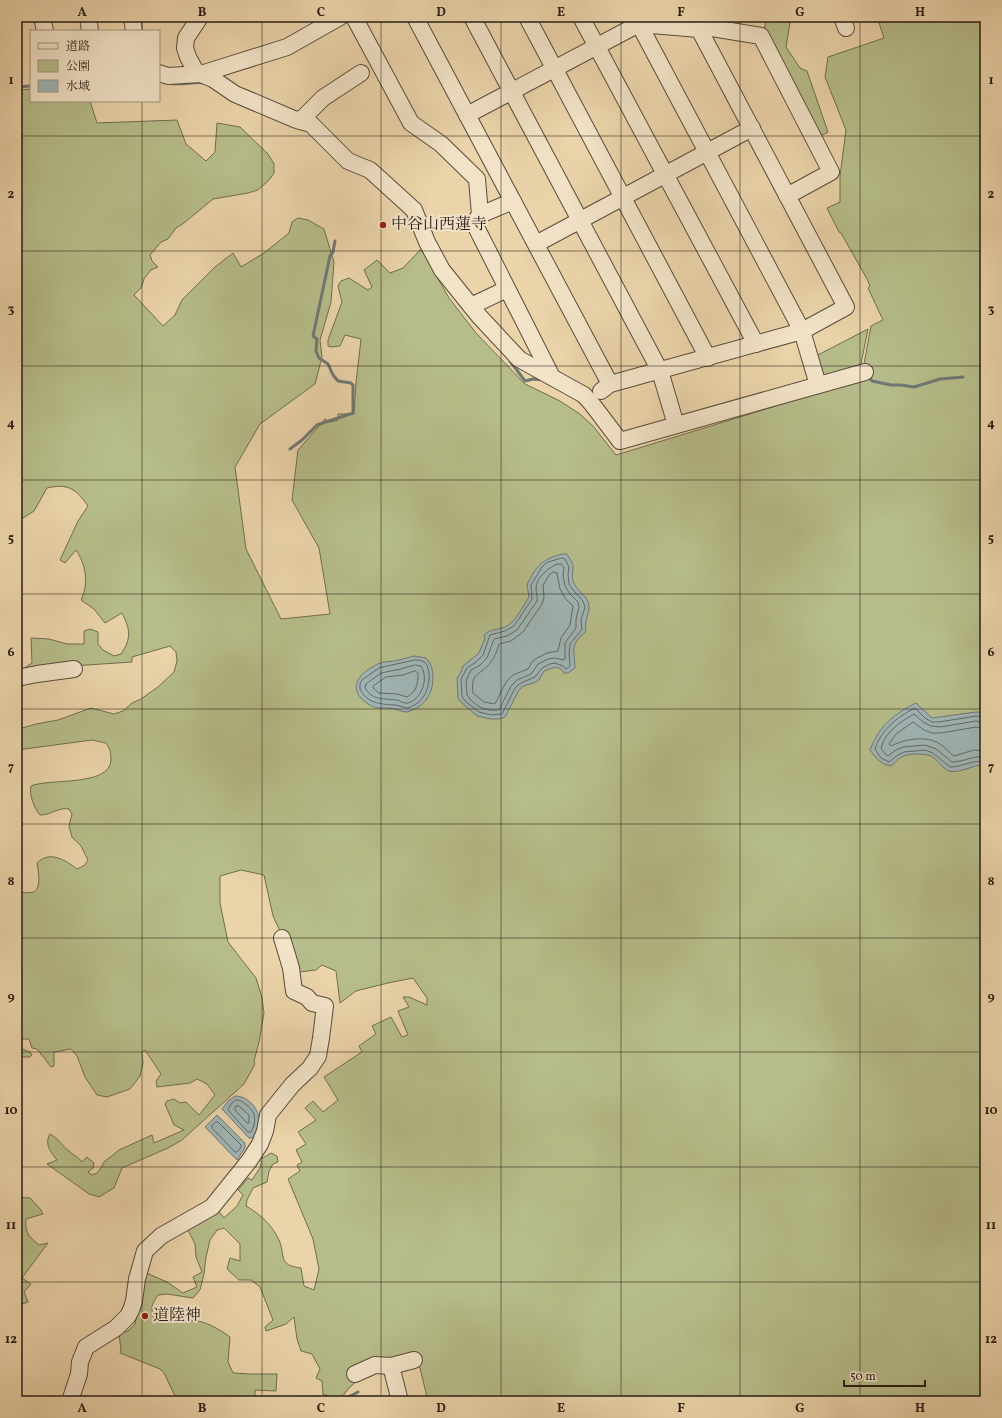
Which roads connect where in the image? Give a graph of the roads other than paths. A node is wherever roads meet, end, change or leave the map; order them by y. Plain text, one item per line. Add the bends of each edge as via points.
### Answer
1 (42, 17) edge
2 (88, 17) edge
3 (132, 17) edge
4 (200, 17) edge
5 (340, 17) edge
6 (354, 17) edge
7 (415, 17) edge
8 (472, 17) edge
9 (527, 17) edge
10 (581, 17) edge
11 (639, 24) junction
12 (699, 29) junction
13 (45, 30) edge
14 (90, 30) edge
15 (134, 30) edge
16 (597, 46) junction
17 (368, 68) junction
18 (554, 69) junction
19 (160, 73) edge
20 (201, 74) junction
21 (511, 92) junction
22 (467, 115) junction
23 (300, 121) junction
24 (752, 128) junction
25 (708, 152) junction
26 (665, 175) junction
27 (788, 196) junction
28 (624, 197) junction
29 (513, 201) junction
30 (480, 215) junction
31 (581, 220) junction
32 (536, 244) junction
33 (507, 289) junction
34 (471, 306) junction
35 (802, 331) junction
36 (756, 344) junction
37 (708, 358) junction
38 (660, 371) junction
39 (865, 372) dead end
40 (552, 377) junction
41 (818, 385) junction
42 (598, 393) junction
43 (676, 425) junction
44 (74, 669) dead end
45 (17, 678) edge
46 (282, 938) dead end
47 (414, 1360) dead end
48 (391, 1366) junction
49 (355, 1374) dead end
50 (70, 1401) edge
51 (400, 1401) edge

1 - 13 street
2 - 14 street
3 - 15 street
4 - 20 street via 186,38 185,48 195,70
5 - 20 street via 287,47
6 - 17 street
7 - 22 street
8 - 21 street
9 - 18 street
10 - 16 street
11 - 12 street
11 - 16 street
11 - 25 street
12 - 24 street
12 - 27 street via 761,36 831,172
16 - 18 street
16 - 26 street
17 - 23 street via 322,98
17 - 30 street via 411,123 441,144 477,179
18 - 21 street
18 - 28 street
19 - 20 street via 168,76
20 - 23 street via 235,94
21 - 22 street
21 - 31 street
22 - 29 street
23 - 34 street via 311,124 348,161 370,170 414,210 442,270
24 - 25 street
24 - 27 street
25 - 26 street
25 - 35 street
26 - 28 street
26 - 36 street
27 - 35 street via 846,307
28 - 31 street
28 - 37 street
29 - 30 street
29 - 32 street
30 - 33 street via 474,223
31 - 32 street
31 - 38 street
32 - 42 street
33 - 34 street
33 - 40 street
34 - 40 street via 520,359
35 - 36 street
35 - 41 street
36 - 37 street
37 - 38 street
38 - 42 street
38 - 43 street
39 - 41 street
40 - 42 street via 584,395
41 - 43 street
42 - 43 street via 620,441
44 - 45 street
46 - 50 street via 294,990 312,1003 324,1006 318,1056 268,1115 260,1144 212,1207 161,1236 145,1251 134,1301 128,1316 116,1328 86,1347
47 - 48 street
48 - 49 street via 375,1365
48 - 51 street

